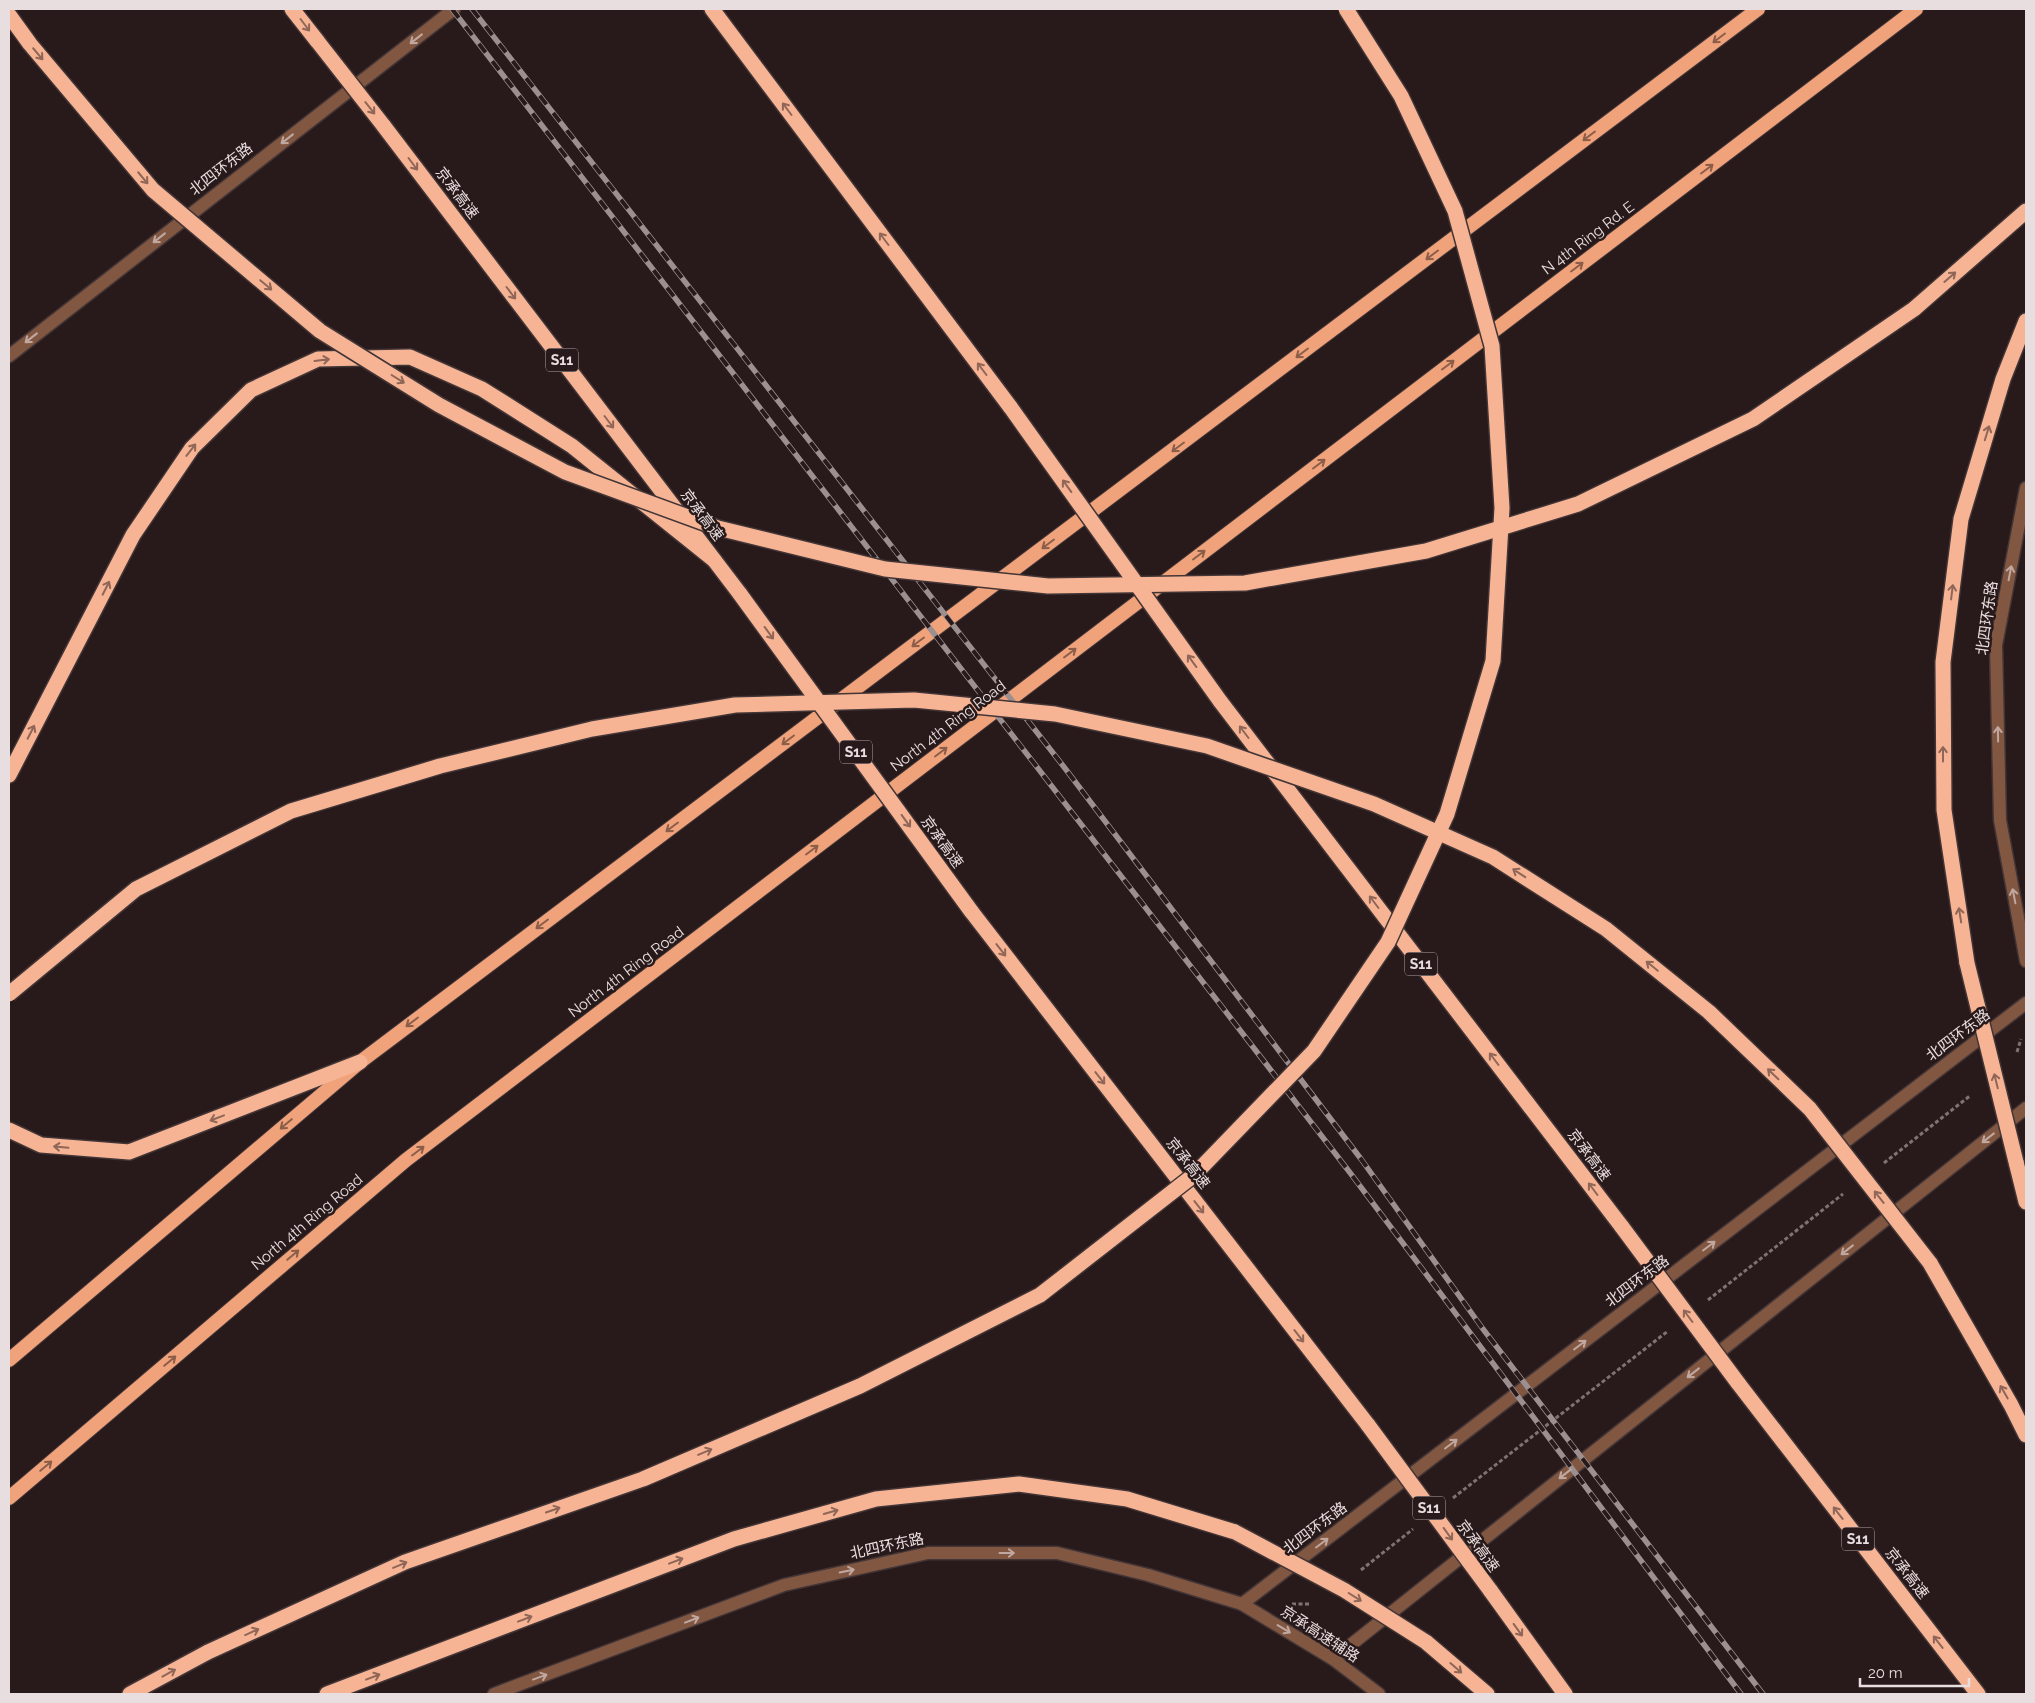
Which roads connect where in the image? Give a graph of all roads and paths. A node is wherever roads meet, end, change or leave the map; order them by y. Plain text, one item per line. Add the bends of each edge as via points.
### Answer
1 (292, 9) edge
2 (454, 9) edge
3 (712, 9) edge
4 (1346, 9) edge
5 (1758, 9) edge
6 (1916, 9) edge
7 (9, 16) edge
8 (2026, 211) edge
9 (2026, 322) edge
10 (9, 356) edge
11 (2026, 488) edge
12 (714, 560) junction
13 (9, 775) edge
14 (2026, 961) edge
15 (9, 994) edge
16 (2026, 1004) edge
17 (2022, 1038) dead end
18 (2017, 1053) dead end
19 (360, 1062) junction
20 (1975, 1092) dead end
21 (2026, 1108) edge
22 (9, 1130) edge
23 (1881, 1165) dead end
24 (1850, 1189) dead end
25 (2026, 1202) edge
26 (1701, 1305) dead end
27 (1670, 1330) dead end
28 (9, 1360) edge
29 (2026, 1435) edge
30 (9, 1498) edge
31 (1450, 1500) dead end
32 (1419, 1525) dead end
33 (1356, 1574) dead end
34 (1242, 1604) junction
35 (1289, 1604) dead end
36 (1317, 1604) dead end
37 (1333, 1659) junction
38 (130, 1694) edge
39 (327, 1694) edge
40 (494, 1694) edge
41 (1379, 1694) edge
42 (1487, 1694) edge
43 (1565, 1694) edge
44 (1978, 1694) edge

1 -> 12 highway, 京承高速 / S11, bridge
2 -> 10 street, 北四环东路
44 -> 3 highway, 京承高速 / S11, bridge via 1220,700 1011,408
38 -> 4 highway, bridge via 208,1652 405,1562 644,1479 833,1398 1040,1295 1194,1175 1314,1051 1388,942 1447,814 1493,661 1502,508 1492,346 1455,211 1401,96
5 -> 19 highway
30 -> 6 highway, North 4th Ring Road via 406,1160
7 -> 8 highway, bridge via 153,190 320,331 439,405 565,472 718,528 885,569 1048,586 1245,583 1426,551 1578,504 1744,423 1914,309
25 -> 9 highway, bridge via 1967,963 1944,810 1943,662 1961,519 2003,379
14 -> 11 street, 北四环东路 via 2000,820 1996,645
13 -> 12 highway via 133,536 192,448 252,390 318,359 410,357 482,389 572,446
12 -> 43 highway, 京承高速 / S11, bridge via 971,911 1368,1425
29 -> 15 highway, bridge via 1930,1263 1810,1109 1709,1012 1606,928 1493,857 1374,804 1207,746 1055,714 914,700 735,705 592,729 440,766 291,811 136,889
34 -> 16 street, 北四环东路
17 - 18 path
19 -> 22 highway via 129,1152 41,1145
19 -> 28 highway
20 - 23 path
21 -> 37 street
24 - 26 path
27 - 31 path
32 - 33 path
34 -> 37 street, 京承高速辅路
40 -> 34 street, 北四环东路 via 784,1585 928,1553 1057,1553 1148,1575
35 - 36 path
37 - 41 street, 京承高速辅路
39 -> 42 highway, bridge via 734,1539 876,1499 1019,1484 1128,1499 1236,1532 1344,1590 1426,1642

